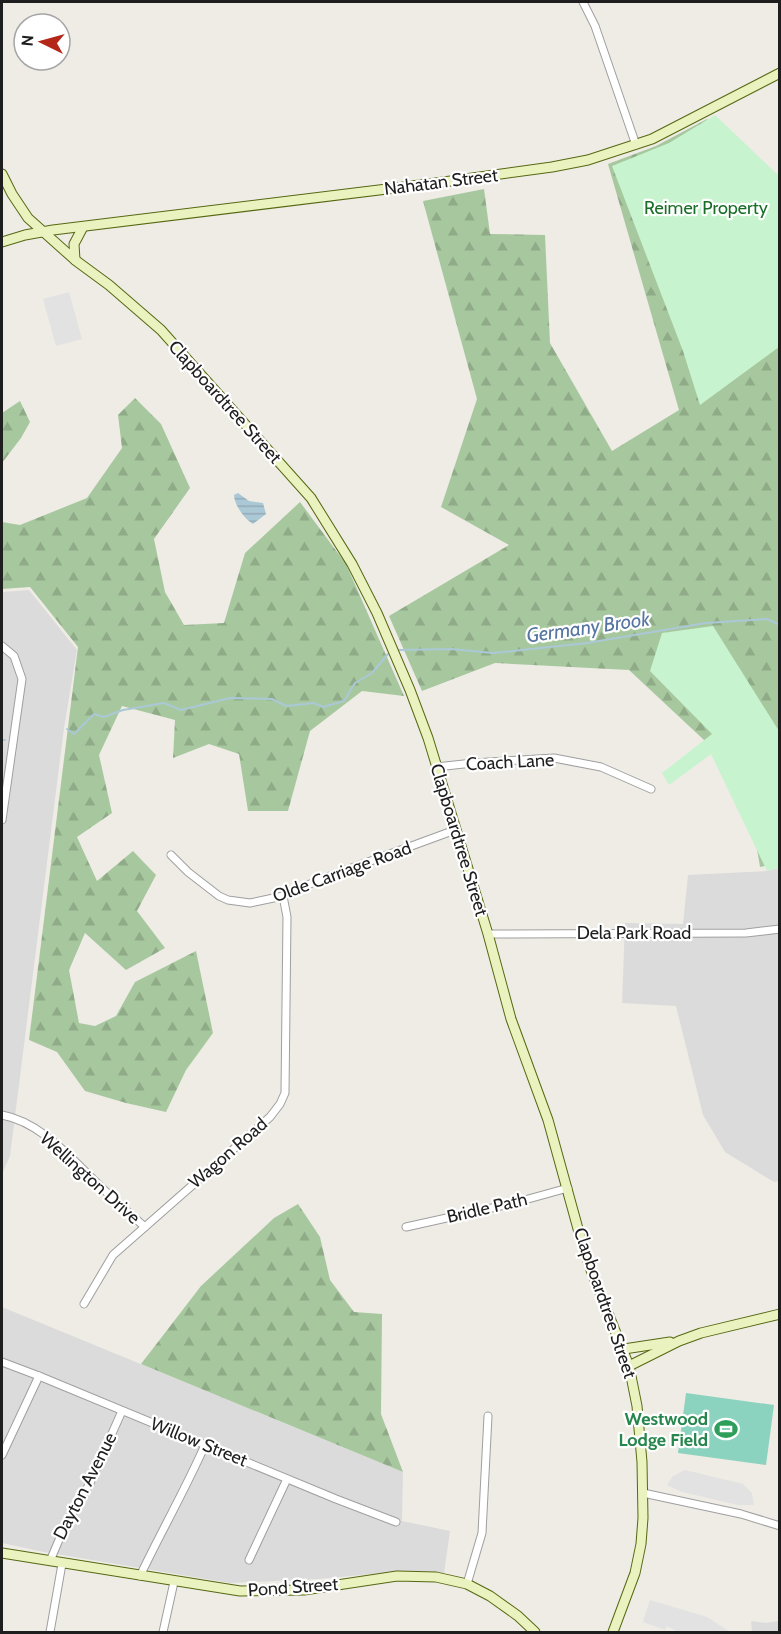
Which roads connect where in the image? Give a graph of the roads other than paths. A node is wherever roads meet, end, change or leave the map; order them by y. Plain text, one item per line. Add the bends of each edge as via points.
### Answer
1 (583, 2) edge
2 (780, 73) edge
3 (636, 145) junction
4 (2, 174) edge
5 (84, 227) junction
6 (42, 233) junction
7 (2, 242) edge
8 (75, 260) junction
9 (2, 646) edge
10 (436, 767) junction
11 (651, 789) dead end
12 (2, 818) edge
13 (455, 830) junction
14 (171, 855) dead end
15 (283, 896) junction
16 (780, 929) edge
17 (488, 934) junction
18 (2, 1115) edge
19 (568, 1188) junction
20 (145, 1227) junction
21 (406, 1227) dead end
22 (84, 1304) dead end
23 (780, 1314) edge
24 (679, 1341) junction
25 (624, 1349) junction
26 (2, 1362) edge
27 (629, 1366) junction
28 (39, 1376) junction
29 (122, 1411) junction
30 (488, 1416) dead end
31 (205, 1445) junction
32 (2, 1455) edge
33 (287, 1479) junction
34 (643, 1493) junction
35 (396, 1522) dead end
36 (780, 1526) edge
37 (2, 1553) edge
38 (249, 1560) dead end
39 (50, 1561) junction
40 (62, 1564) junction
41 (140, 1576) junction
42 (174, 1582) junction
43 (467, 1584) junction
44 (50, 1632) edge
45 (163, 1632) edge
46 (535, 1632) edge
47 (613, 1632) edge

1 - 3 street via 596,26
2 - 3 street, Nahatan Street
3 - 5 street, Nahatan Street via 552,167
4 - 6 street, Clapboardtree Street via 19,207
5 - 6 street, Nahatan Street
5 - 8 street via 74,243
6 - 7 street, Nahatan Street
6 - 8 street, Clapboardtree Street
8 - 10 street, Clapboardtree Street via 161,330 311,498 377,612 410,690
9 - 12 street via 14,656 22,679
10 - 11 street, Coach Lane via 554,758 601,767
10 - 13 street, Clapboardtree Street
13 - 15 street, Olde Carriage Road
13 - 17 street, Clapboardtree Street
14 - 15 street, Olde Carriage Road via 228,900 250,903
15 - 20 street, Wagon Road via 287,917 285,1093 270,1117
16 - 17 street, Dela Park Road via 746,933
17 - 19 street, Clapboardtree Street via 511,1019
18 - 20 street, Wellington Drive via 31,1126 61,1148
19 - 21 street, Bridle Path
19 - 25 street, Clapboardtree Street via 591,1270
20 - 22 street, Wagon Road via 113,1255
23 - 24 street
24 - 25 street
24 - 27 street
25 - 27 street, Clapboardtree Street
26 - 28 street, Willow Street
27 - 34 street, Clapboardtree Street via 637,1406
28 - 29 street, Willow Street
28 - 32 street
29 - 31 street, Willow Street
29 - 39 street, Dayton Avenue
30 - 43 street via 482,1536
31 - 33 street, Willow Street
31 - 41 street
33 - 35 street, Willow Street
33 - 38 street
34 - 36 street
34 - 47 street, Clapboardtree Street via 639,1555
37 - 39 street, Pond Street
39 - 40 street, Pond Street
40 - 41 street, Pond Street
40 - 44 street
41 - 42 street, Pond Street
42 - 43 street, Pond Street via 267,1592 404,1575
42 - 45 street
43 - 46 street, Pond Street via 503,1604

